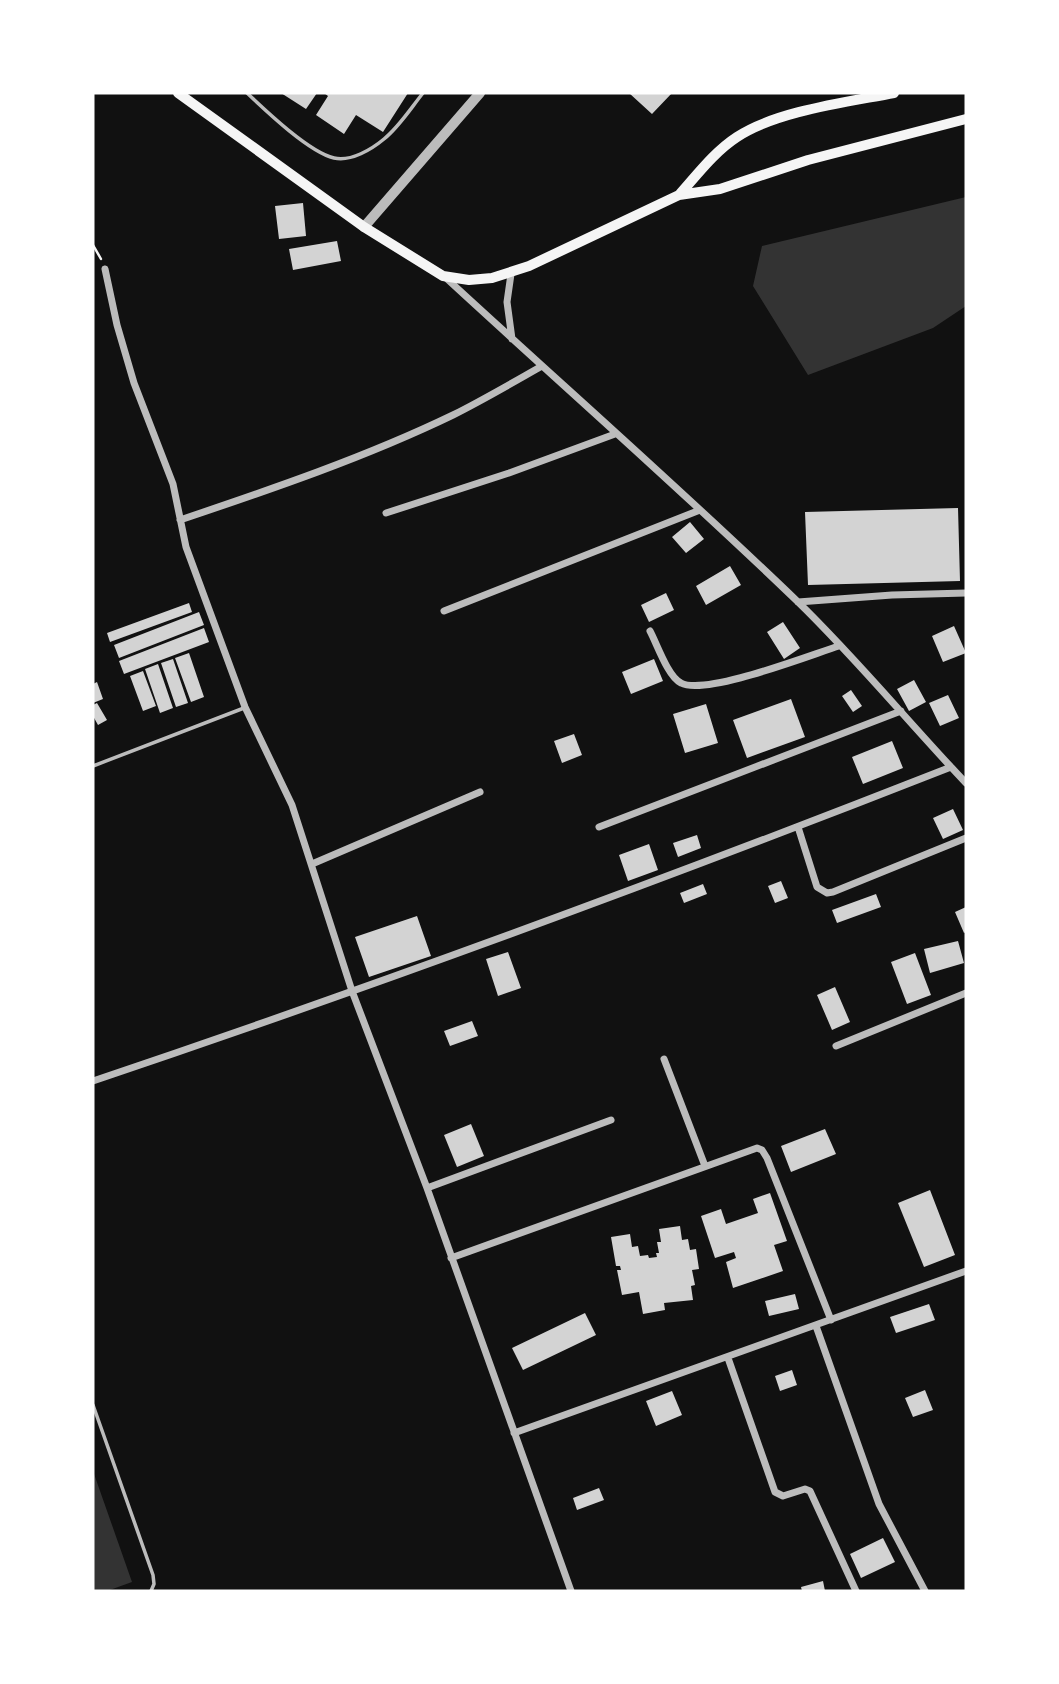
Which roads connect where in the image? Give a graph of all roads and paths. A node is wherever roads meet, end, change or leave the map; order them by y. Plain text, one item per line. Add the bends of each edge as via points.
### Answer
1 (178, 93) edge
2 (247, 93) edge
3 (423, 93) edge
4 (480, 93) edge
5 (894, 93) edge
6 (966, 119) edge
7 (679, 195) junction
8 (364, 227) junction
9 (93, 245) edge
10 (105, 269) joint
11 (511, 274) junction
12 (443, 276) junction
13 (512, 339) junction
14 (542, 366) junction
15 (615, 434) junction
16 (700, 510) junction
17 (386, 513) dead end
18 (180, 520) junction
19 (966, 593) edge
20 (798, 602) junction
21 (444, 611) dead end
22 (650, 631) dead end
23 (839, 646) junction
24 (245, 708) junction
25 (901, 711) junction
26 (93, 766) edge
27 (951, 767) junction
28 (966, 783) edge
29 (480, 792) dead end
30 (599, 827) dead end
31 (798, 827) junction
32 (966, 838) edge
33 (312, 864) junction
34 (352, 992) junction
35 (966, 993) edge
36 (836, 1046) dead end
37 (664, 1059) dead end
38 (93, 1081) edge
39 (611, 1120) dead end
40 (705, 1166) junction
41 (427, 1188) junction
42 (451, 1258) junction
43 (966, 1271) edge
44 (831, 1320) junction
45 (816, 1326) junction
46 (728, 1358) junction
47 (93, 1405) edge
48 (514, 1433) junction
49 (151, 1591) edge
50 (571, 1591) edge
51 (856, 1591) edge
52 (925, 1591) edge

1 - 8 main road
2 - 3 lane via 313,148 336,159 363,154 386,138
4 - 8 street
5 - 7 main road via 769,122 738,137 713,157
6 - 7 main road via 808,160 720,189
7 - 11 main road
8 - 12 main road
9 - 10 path
10 - 18 street via 131,372 173,484
11 - 12 main road via 468,280
11 - 13 street via 507,302
12 - 13 street
13 - 14 street
14 - 15 street
14 - 18 street via 417,431
15 - 16 street
15 - 17 street
16 - 20 street
16 - 21 street
18 - 24 street
19 - 20 street
20 - 23 street
22 - 23 street via 673,677 692,685 752,675
23 - 25 street
24 - 26 lane
24 - 33 street via 292,805
25 - 27 street
25 - 30 street
27 - 28 street
27 - 31 street
29 - 33 street
31 - 32 street via 817,887 827,893
31 - 34 street
33 - 34 street
34 - 38 street
34 - 41 street
35 - 36 street
37 - 40 street
39 - 41 street
40 - 42 street
40 - 44 street via 757,1147 762,1150
41 - 42 street
42 - 48 street
43 - 44 street
44 - 45 street
45 - 46 street
45 - 52 street via 879,1504
46 - 48 street
46 - 51 street via 775,1492 783,1496 810,1491
47 - 49 lane via 152,1575
48 - 50 street

